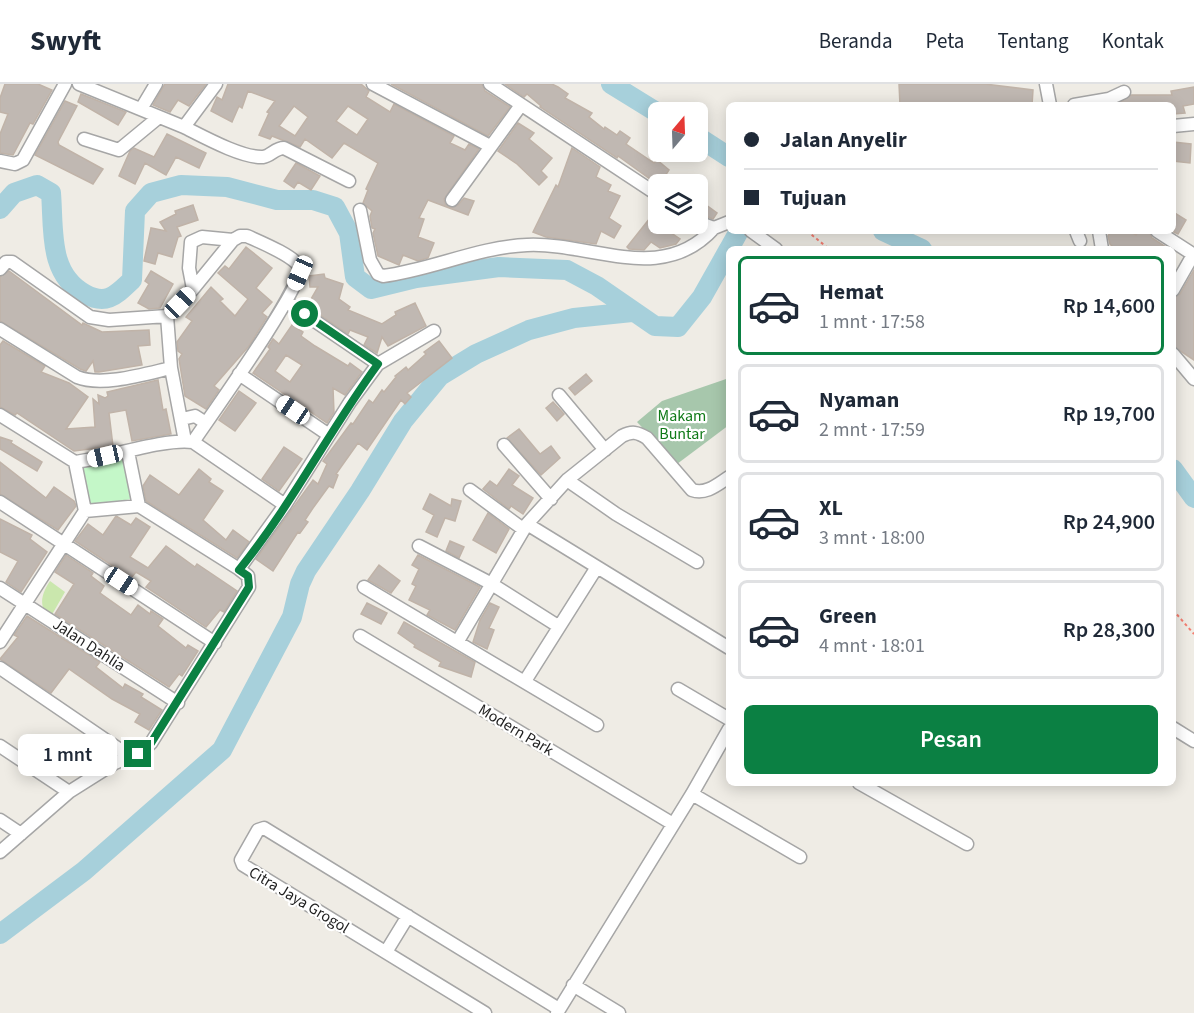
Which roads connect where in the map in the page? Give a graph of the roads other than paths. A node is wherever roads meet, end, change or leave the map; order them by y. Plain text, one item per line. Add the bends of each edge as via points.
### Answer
1 (65, 84) edge
2 (79, 84) edge
3 (156, 84) edge
4 (216, 84) edge
5 (374, 84) edge
6 (490, 84) edge
7 (1046, 84) edge
8 (98, 88) edge
9 (1124, 92) dead end
10 (1049, 102) edge
11 (1092, 102) edge
12 (521, 105) junction
13 (141, 108) junction
14 (159, 117) junction
15 (1194, 124) edge
16 (1176, 126) edge
17 (184, 127) junction
18 (84, 139) dead end
19 (490, 146) junction
20 (0, 161) edge
21 (349, 181) dead end
22 (648, 188) edge
23 (452, 200) dead end
24 (360, 210) dead end
25 (726, 223) edge
26 (708, 226) edge
27 (714, 228) junction
28 (755, 234) edge
29 (1162, 234) edge
30 (233, 240) junction
31 (772, 246) edge
32 (1194, 255) edge
33 (0, 269) edge
34 (1176, 285) edge
35 (193, 289) junction
36 (287, 302) junction
37 (167, 316) junction
38 (0, 329) edge
39 (434, 331) dead end
40 (1176, 357) edge
41 (378, 364) junction
42 (171, 368) junction
43 (239, 374) junction
44 (1194, 378) edge
45 (559, 395) dead end
46 (0, 415) edge
47 (182, 419) junction
48 (206, 423) junction
49 (329, 435) junction
50 (189, 442) junction
51 (504, 444) dead end
52 (605, 450) junction
53 (128, 452) junction
54 (75, 462) junction
55 (726, 479) edge
56 (567, 480) junction
57 (470, 490) dead end
58 (551, 499) junction
59 (0, 502) edge
60 (285, 505) junction
61 (139, 506) junction
62 (85, 511) junction
63 (525, 526) junction
64 (64, 544) junction
65 (419, 546) dead end
66 (697, 562) dead end
67 (597, 567) junction
68 (239, 570) junction
69 (490, 583) junction
70 (364, 587) dead end
71 (0, 588) edge
72 (25, 604) junction
73 (558, 626) junction
74 (360, 636) dead end
75 (458, 641) junction
76 (0, 642) edge
77 (726, 642) edge
78 (215, 643) junction
79 (0, 668) edge
80 (525, 681) junction
81 (678, 689) dead end
82 (178, 703) junction
83 (726, 716) edge
84 (597, 725) dead end
85 (1176, 730) edge
86 (726, 734) edge
87 (1194, 741) edge
88 (0, 746) edge
89 (129, 756) junction
90 (864, 786) edge
91 (69, 792) junction
92 (692, 794) junction
93 (0, 819) edge
94 (673, 824) junction
95 (21, 834) junction
96 (967, 844) dead end
97 (0, 852) edge
98 (800, 857) dead end
99 (408, 916) junction
100 (386, 952) junction
101 (573, 985) junction
102 (558, 1011) edge
103 (485, 1013) edge
104 (619, 1013) edge

1 - 20 street via 23,160 15,164
2 - 8 street
3 - 13 street
4 - 17 street
5 - 19 street
6 - 12 street
7 - 10 street
8 - 13 street
9 - 11 street
12 - 19 street
12 - 22 street
13 - 14 street
14 - 17 street
14 - 18 street via 119,150
15 - 16 street
17 - 21 street via 219,145 259,156 284,148
19 - 23 street
24 - 27 street via 370,260 383,276 526,245 561,246 643,260 661,258 696,244
25 - 27 street
26 - 27 street
28 - 31 street
29 - 32 street
30 - 35 street
30 - 35 street via 202,237 191,242 189,268
30 - 36 street via 248,236 300,267
32 - 34 street
33 - 37 street via 6,262 12,262 90,317 109,320
35 - 37 street
36 - 41 street
36 - 43 street
37 - 42 street
38 - 42 street via 87,381
39 - 41 street
40 - 44 street
41 - 49 street
42 - 47 street
43 - 48 street
43 - 49 street
45 - 52 street
46 - 54 street
47 - 48 street via 195,416
47 - 50 street
48 - 50 street
49 - 60 street
50 - 53 street
50 - 60 street
51 - 58 street
52 - 55 street via 630,432 639,433 653,443 692,490 707,490
52 - 56 street
53 - 54 street
53 - 61 street
54 - 62 street
56 - 58 street
56 - 66 street
57 - 63 street
58 - 63 street
59 - 64 street
60 - 68 street
61 - 62 street
61 - 68 street
62 - 64 street
63 - 67 street
63 - 69 street
64 - 72 street
64 - 78 street
65 - 69 street
67 - 73 street
67 - 77 street
68 - 78 street via 248,576 249,587
69 - 73 street
69 - 75 street
70 - 75 street
71 - 72 street, Jalan Dahlia
72 - 76 street
72 - 82 street, Jalan Dahlia
73 - 80 street
74 - 94 street, Modern Park
75 - 80 street
78 - 82 street
79 - 89 street
80 - 84 street
81 - 83 street
82 - 89 street via 151,743
85 - 87 street
86 - 92 street
88 - 91 street
89 - 91 street
90 - 96 street
91 - 95 street
92 - 94 street
92 - 98 street
93 - 95 street
94 - 101 street
95 - 97 street
99 - 100 street
99 - 100 street, Citra Jaya Grogol via 264,828 258,830 241,860 243,865
99 - 102 street, Citra Jaya Grogol
100 - 103 street, Citra Jaya Grogol
101 - 102 street
101 - 104 street

